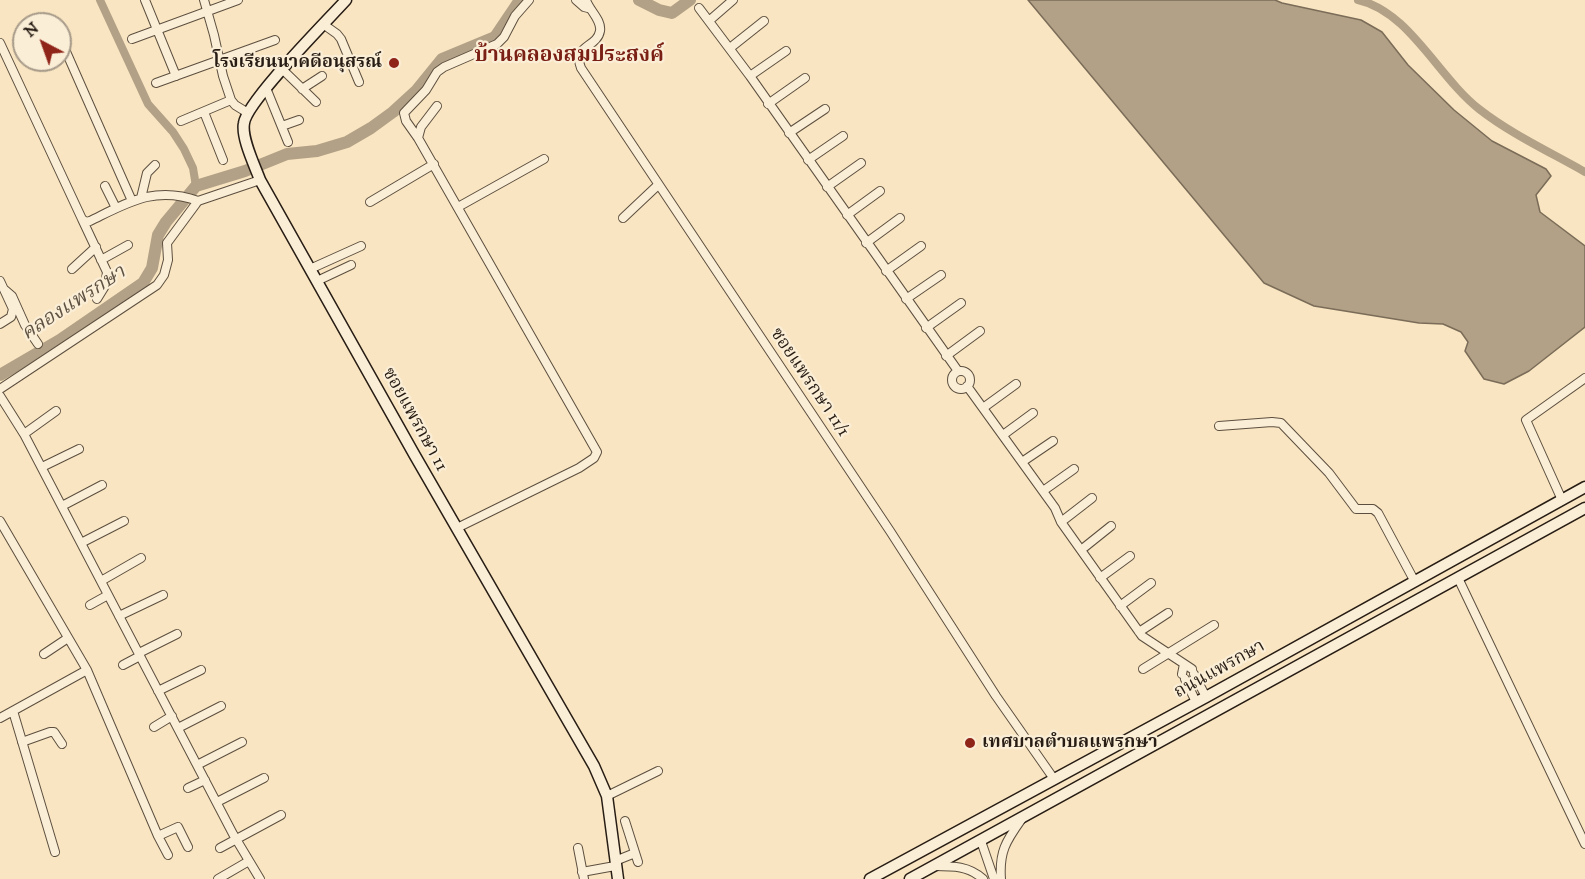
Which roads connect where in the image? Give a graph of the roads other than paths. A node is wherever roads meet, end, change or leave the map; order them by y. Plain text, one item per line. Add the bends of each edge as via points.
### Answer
1 (145, 0) edge
2 (204, 0) edge
3 (238, 0) edge
4 (346, 0) edge
5 (529, 0) edge
6 (576, 0) edge
7 (733, 0) edge
8 (587, 4) edge
9 (699, 8) dead end
10 (208, 11) junction
11 (710, 20) junction
12 (764, 21) dead end
13 (323, 24) junction
14 (157, 29) junction
15 (132, 39) dead end
16 (275, 40) dead end
17 (0, 43) edge
18 (730, 48) junction
19 (786, 51) dead end
20 (220, 59) junction
21 (72, 65) edge
22 (283, 70) junction
23 (176, 75) junction
24 (322, 76) dead end
25 (750, 76) junction
26 (805, 78) dead end
27 (359, 82) dead end
28 (156, 83) dead end
29 (266, 88) junction
30 (302, 89) junction
31 (231, 100) junction
32 (316, 102) dead end
33 (768, 104) junction
34 (437, 106) dead end
35 (825, 109) dead end
36 (204, 111) junction
37 (248, 112) junction
38 (299, 120) dead end
39 (181, 121) dead end
40 (282, 126) junction
41 (789, 133) junction
42 (843, 135) dead end
43 (418, 138) junction
44 (288, 142) dead end
45 (544, 159) dead end
46 (223, 160) dead end
47 (808, 160) junction
48 (861, 163) dead end
49 (434, 164) junction
50 (156, 165) dead end
51 (259, 177) junction
52 (658, 185) junction
53 (105, 186) dead end
54 (826, 187) junction
55 (880, 191) dead end
56 (141, 198) junction
57 (194, 200) junction
58 (132, 201) junction
59 (370, 202) dead end
60 (458, 207) junction
61 (116, 208) junction
62 (847, 215) junction
63 (623, 218) dead end
64 (900, 218) dead end
65 (82, 219) junction
66 (866, 243) junction
67 (128, 245) dead end
68 (361, 246) dead end
69 (921, 246) dead end
70 (96, 247) junction
71 (101, 260) junction
72 (351, 265) dead end
73 (72, 269) dead end
74 (310, 269) junction
75 (886, 271) junction
76 (941, 275) dead end
77 (317, 281) junction
78 (0, 282) edge
79 (4, 290) junction
80 (97, 299) dead end
81 (906, 299) junction
82 (961, 303) dead end
83 (0, 324) edge
84 (926, 328) junction
85 (980, 331) dead end
86 (38, 344) dead end
87 (946, 356) junction
88 (957, 371) junction
89 (1585, 378) edge
90 (1016, 384) dead end
91 (966, 386) junction
92 (0, 389) edge
93 (0, 396) edge
94 (983, 408) junction
95 (56, 411) dead end
96 (1033, 413) dead end
97 (1219, 426) dead end
98 (24, 434) junction
99 (1003, 435) junction
100 (1053, 441) dead end
101 (79, 449) dead end
102 (1022, 462) junction
103 (42, 468) junction
104 (1074, 469) dead end
105 (102, 485) dead end
106 (1585, 487) edge
107 (1043, 491) junction
108 (1092, 498) dead end
109 (1562, 500) junction
110 (62, 506) junction
111 (1585, 508) edge
112 (0, 521) edge
113 (124, 521) dead end
114 (1061, 522) junction
115 (1111, 526) dead end
116 (457, 528) junction
117 (81, 543) junction
118 (1081, 550) junction
119 (1130, 556) dead end
120 (141, 558) dead end
121 (1100, 578) junction
122 (1458, 578) junction
123 (101, 581) junction
124 (1415, 582) junction
125 (1151, 583) dead end
126 (108, 595) junction
127 (163, 595) dead end
128 (90, 605) dead end
129 (1120, 606) junction
130 (1168, 613) dead end
131 (119, 616) junction
132 (1338, 624) junction
133 (1214, 625) dead end
134 (1139, 632) junction
135 (177, 634) dead end
136 (68, 638) junction
137 (1347, 640) junction
138 (44, 654) dead end
139 (1169, 654) junction
140 (140, 655) junction
141 (1184, 664) junction
142 (123, 665) dead end
143 (1143, 669) dead end
144 (87, 670) junction
145 (201, 670) dead end
146 (158, 691) junction
147 (1201, 699) junction
148 (220, 706) dead end
149 (13, 711) junction
150 (172, 716) junction
151 (0, 718) edge
152 (154, 727) dead end
153 (178, 728) junction
154 (22, 742) junction
155 (242, 742) dead end
156 (62, 744) dead end
157 (197, 765) junction
158 (658, 771) dead end
159 (264, 778) dead end
160 (1054, 779) junction
161 (205, 780) junction
162 (188, 788) dead end
163 (607, 796) junction
164 (217, 802) junction
165 (281, 815) dead end
166 (1021, 820) junction
167 (625, 821) dead end
168 (158, 836) junction
169 (237, 839) junction
170 (981, 841) junction
171 (1585, 844) edge
172 (188, 848) dead end
173 (220, 848) dead end
174 (578, 848) dead end
175 (55, 852) dead end
176 (635, 852) junction
177 (168, 855) dead end
178 (249, 861) junction
179 (638, 862) dead end
180 (615, 863) junction
181 (935, 866) junction
182 (583, 876) edge
183 (218, 879) edge
184 (260, 879) edge
185 (618, 879) edge
186 (870, 879) edge
187 (910, 879) edge
188 (983, 879) edge
189 (994, 879) edge
190 (1001, 879) edge

1 - 14 street
2 - 10 street
3 - 10 street
4 - 13 main road
5 - 43 street via 503,39 437,72 405,111 406,121
6 - 8 street via 583,7
7 - 11 street
8 - 52 street, ซอยแพรกษา 11/1 via 600,29 597,39 581,51 579,62
9 - 11 street
10 - 14 street
10 - 20 street
11 - 18 street
12 - 18 street
13 - 22 main road
13 - 27 street via 341,39
14 - 15 street
14 - 23 street
16 - 20 street
17 - 65 street
18 - 25 street
19 - 25 street
20 - 23 street
20 - 31 street
21 - 58 street
22 - 29 main road
22 - 30 street
23 - 28 street
24 - 30 street
25 - 33 street
26 - 33 street
29 - 37 main road
29 - 40 street
30 - 32 street
31 - 36 street
31 - 37 street
33 - 41 street
34 - 43 street via 421,127
35 - 41 street
36 - 39 street
36 - 46 street
37 - 51 main road, ซอยแพรกษา 11 via 243,131
38 - 40 street
40 - 44 street
41 - 47 street
42 - 47 street
43 - 49 street
45 - 60 street
47 - 54 street
48 - 54 street
49 - 59 street
49 - 60 street
50 - 56 street via 147,174
51 - 57 street
51 - 74 main road, ซอยแพรกษา 11
52 - 63 street
52 - 160 street, ซอยแพรกษา 11/1
53 - 61 street
54 - 62 street
55 - 62 street
56 - 57 street via 153,195
56 - 58 street
57 - 92 street via 167,243 168,260 157,285
58 - 61 street
60 - 116 street via 597,455 558,479
61 - 65 street via 90,221
62 - 66 street
64 - 66 street
65 - 70 street
66 - 75 street
67 - 71 street
68 - 74 street
69 - 75 street
70 - 71 street
70 - 73 street
71 - 80 street via 108,276
72 - 77 street
74 - 77 main road, ซอยแพรกษา 11
75 - 81 street
76 - 81 street
77 - 116 main road, ซอยแพรกษา 11
78 - 79 street
79 - 83 street via 13,309 11,317
79 - 86 street via 12,296
81 - 84 street
82 - 84 street
84 - 87 street
85 - 87 street
87 - 88 street
88 - 91 street via 968,374
88 - 91 street via 952,376 954,385
89 - 109 street via 1526,420
90 - 94 street
91 - 94 street
93 - 98 street
94 - 99 street
95 - 98 street
96 - 99 street
97 - 124 street via 1277,422 1287,428 1356,509 1373,509 1378,513
98 - 103 street
99 - 102 street
100 - 102 street
101 - 103 street
102 - 107 street
103 - 110 street
104 - 107 street
105 - 110 street
106 - 109 main road, ถนนแพรกษา
107 - 114 street
108 - 114 street
109 - 124 main road, ถนนแพรกษา
110 - 117 street
111 - 122 main road, ถนนแพรกษา
112 - 136 street
113 - 117 street
114 - 118 street
115 - 118 street
116 - 163 main road, ซอยแพรกษา 11 via 594,766
117 - 123 street
118 - 121 street
119 - 121 street
120 - 123 street
121 - 129 street
122 - 137 main road, ถนนแพรกษา
122 - 171 street
123 - 126 street
124 - 132 main road, ถนนแพรกษา
125 - 129 street
126 - 128 street
126 - 131 street
127 - 131 street
129 - 134 street
130 - 134 street
131 - 140 street
132 - 137 main road
132 - 147 main road, ถนนแพรกษา
133 - 139 street
134 - 139 street
135 - 140 street
136 - 138 street
136 - 144 street
137 - 166 main road, ถนนแพรกษา
139 - 141 street
139 - 143 street
140 - 142 street
140 - 146 street
141 - 147 street via 1193,672
141 - 147 street via 1184,677
144 - 149 street
144 - 168 street
145 - 146 street
146 - 150 street
147 - 160 main road, ถนนแพรกษา
148 - 153 street
149 - 151 street
149 - 154 street
150 - 152 street
150 - 153 street
153 - 157 street
154 - 156 street via 54,732
154 - 175 street
155 - 157 street
157 - 161 street
158 - 163 street
159 - 164 street
160 - 186 main road, ถนนแพรกษา
161 - 162 street
161 - 164 street
163 - 180 main road, ซอยแพรกษา 11
164 - 169 street
165 - 169 street
166 - 170 main road, ถนนแพรกษา
166 - 190 street via 1005,845 1000,860
167 - 176 street
168 - 172 street via 178,827
168 - 177 street
169 - 173 street
169 - 178 street
170 - 181 main road, ถนนแพรกษา
170 - 189 street
174 - 182 street
176 - 179 street
176 - 180 street
178 - 183 street
178 - 184 street
180 - 182 street
180 - 185 main road, ซอยแพรกษา 11
181 - 187 main road, ถนนแพรกษา
181 - 188 street via 958,866

